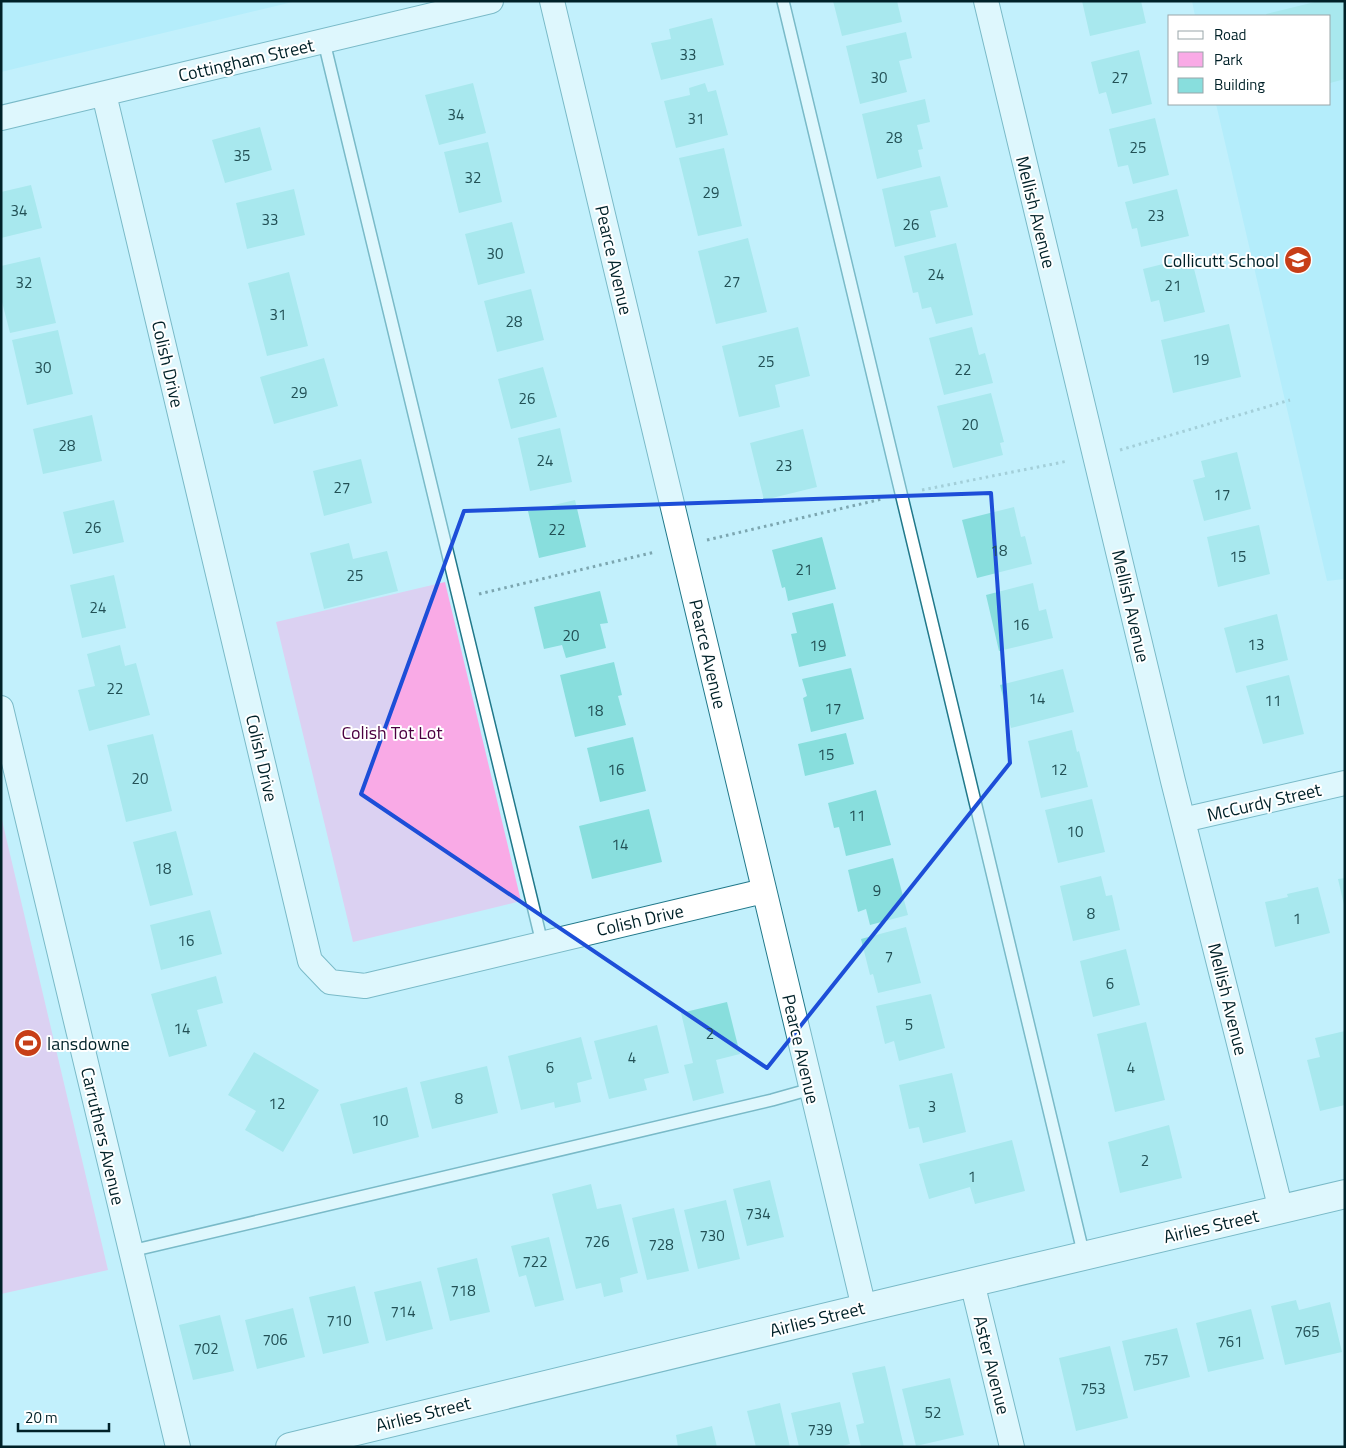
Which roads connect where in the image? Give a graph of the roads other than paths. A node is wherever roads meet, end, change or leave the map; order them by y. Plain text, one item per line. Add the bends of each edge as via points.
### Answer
1 (491, 1) edge
2 (552, 1) edge
3 (783, 1) edge
4 (986, 1) edge
5 (324, 42) junction
6 (104, 94) junction
7 (1, 118) edge
8 (1, 708) edge
9 (1345, 783) edge
10 (1183, 820) junction
11 (764, 890) junction
12 (542, 944) junction
13 (811, 1089) junction
14 (1345, 1194) edge
15 (1281, 1210) junction
16 (131, 1251) junction
17 (1084, 1256) junction
18 (972, 1282) junction
19 (864, 1308) junction
20 (178, 1447) edge
21 (290, 1447) edge
22 (1012, 1447) edge

1 - 5 street, Cottingham Street
2 - 11 street, Pearce Avenue
3 - 17 lane
4 - 10 street, Mellish Avenue
5 - 6 street, Cottingham Street
5 - 12 lane
6 - 7 street, Cottingham Street
6 - 12 street, Colish Drive via 310,961 330,982 365,986
8 - 16 street, Carruthers Avenue
9 - 10 street, McCurdy Street
10 - 15 street, Mellish Avenue
11 - 12 street, Colish Drive
11 - 13 street, Pearce Avenue
13 - 16 lane
13 - 19 street, Pearce Avenue
14 - 15 street, Airlies Street
15 - 17 street, Airlies Street
16 - 20 street, Carruthers Avenue
17 - 18 street, Airlies Street
18 - 19 street, Airlies Street
18 - 22 street, Aster Avenue
19 - 21 street, Airlies Street

